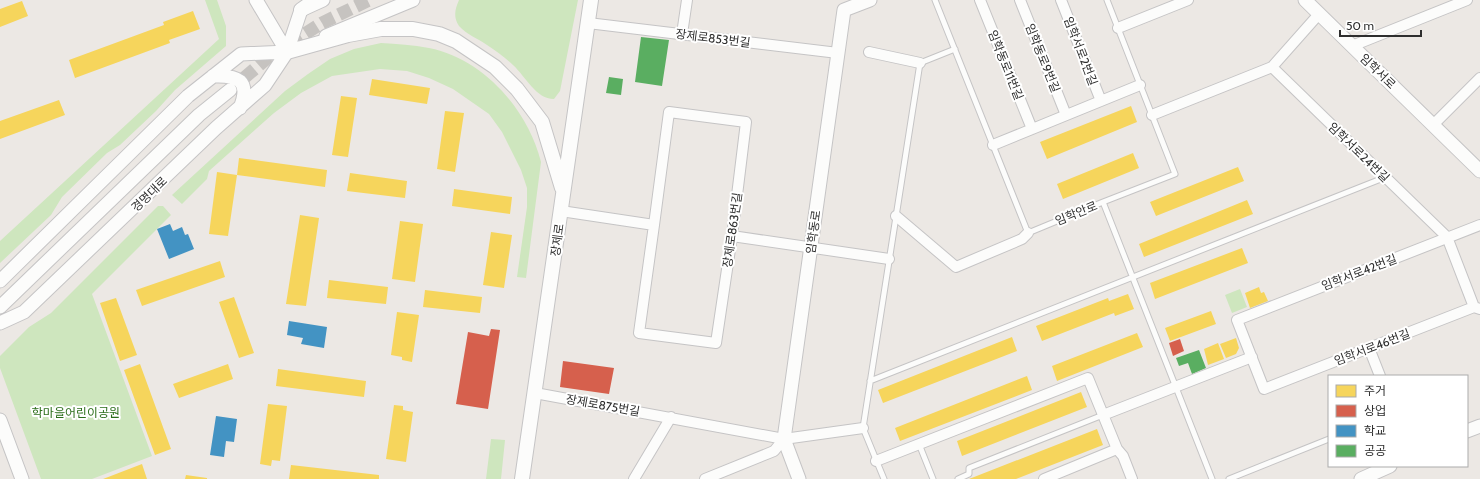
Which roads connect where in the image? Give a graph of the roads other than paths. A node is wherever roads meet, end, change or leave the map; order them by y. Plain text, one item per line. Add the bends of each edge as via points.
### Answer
1 (256, 0) edge
2 (315, 0) edge
3 (323, 0) edge
4 (413, 0) edge
5 (591, 0) edge
6 (687, 0) edge
7 (870, 0) edge
8 (935, 0) edge
9 (980, 0) edge
10 (1020, 0) edge
11 (1061, 0) edge
12 (1107, 0) edge
13 (1188, 0) edge
14 (1305, 0) edge
15 (1467, 0) edge
16 (301, 10) junction
17 (1319, 14) junction
18 (588, 23) junction
19 (1118, 28) junction
20 (682, 34) junction
21 (1352, 46) junction
22 (955, 49) junction
23 (287, 52) junction
24 (869, 52) dead end
25 (838, 53) junction
26 (920, 63) junction
27 (1272, 66) junction
28 (213, 76) junction
29 (1480, 78) edge
30 (1140, 86) junction
31 (230, 90) tunnel mouth
32 (1101, 101) junction
33 (240, 108) junction
34 (1066, 115) junction
35 (1152, 115) junction
36 (1433, 125) junction
37 (1032, 129) junction
38 (993, 145) junction
39 (1480, 171) edge
40 (1386, 178) junction
41 (563, 192) junction
42 (1103, 202) junction
43 (561, 211) junction
44 (896, 216) junction
45 (654, 225) junction
46 (1480, 225) edge
47 (1028, 232) junction
48 (732, 236) junction
49 (1447, 237) junction
50 (811, 248) junction
51 (889, 259) junction
52 (1132, 276) junction
53 (0, 281) edge
54 (0, 307) edge
55 (1477, 308) edge
56 (0, 323) edge
57 (1369, 348) junction
58 (1252, 358) junction
59 (1380, 375) edge
60 (870, 381) junction
61 (1176, 387) junction
62 (535, 393) junction
63 (1103, 415) junction
64 (671, 417) junction
65 (0, 420) edge
66 (1480, 426) edge
67 (862, 428) junction
68 (1468, 431) edge
69 (784, 439) junction
70 (1328, 439) edge
71 (919, 444) junction
72 (1117, 450) junction
73 (876, 461) junction
74 (1388, 467) edge
75 (22, 479) edge
76 (522, 479) edge
77 (634, 479) edge
78 (705, 479) edge
79 (799, 479) edge
80 (884, 479) edge
81 (933, 479) edge
82 (958, 479) edge
83 (1044, 479) edge
84 (1132, 479) edge
85 (1212, 479) edge
86 (1229, 479) edge
87 (1361, 479) edge

1 - 23 street
2 - 16 main road
3 - 16 street
4 - 23 street
5 - 18 main road, 장제로
6 - 20 street
7 - 25 street, 임학동로 via 844,10
8 - 22 lane
9 - 37 street, 임학동로11번길
10 - 34 street, 임학동로9번길
11 - 32 street, 임학서로2번길
12 - 19 lane
13 - 19 street
14 - 17 street, 임학서로
15 - 21 street
16 - 23 street, 경명대로
17 - 21 street, 임학서로
17 - 27 street
18 - 20 street, 장제로853번길
18 - 41 main road, 장제로
19 - 30 lane
20 - 25 street, 장제로853번길
21 - 36 street, 임학서로
22 - 26 lane
22 - 38 lane
23 - 28 street via 240,54
23 - 33 street, 경명대로 via 265,85
23 - 41 main road via 348,35 381,29 412,29 439,34 456,41 495,67 517,89 542,122
24 - 26 street
25 - 50 street, 임학동로
26 - 44 lane
27 - 35 street
27 - 40 street, 임학서로24번길
28 - 33 street via 236,78 244,86 245,94
28 - 53 street via 188,96
29 - 36 street
30 - 32 street
30 - 35 lane
31 - 54 street, 경명대로 via 199,115
32 - 34 street
33 - 56 street, 경명대로 via 24,312
34 - 37 street
35 - 42 lane via 1175,174
36 - 39 street, 임학서로
37 - 38 street
38 - 47 lane
40 - 49 street, 임학서로24번길
40 - 52 lane
41 - 43 main road, 장제로
42 - 47 lane, 임학안로
42 - 52 lane, 임학안로
43 - 45 street
43 - 62 main road, 장제로
44 - 47 street via 956,267 1022,239
44 - 51 lane
45 - 48 street, 장제로863번길 via 639,333 716,343
45 - 48 street, 장제로863번길 via 669,112 746,122
46 - 49 street, 임학서로42번길
48 - 50 street
49 - 55 street
49 - 58 street, 임학서로42번길 via 1237,320
50 - 51 street
50 - 69 street, 임학동로
51 - 60 lane
52 - 60 lane
52 - 61 lane, 임학안로
55 - 57 street, 임학서로46번길
57 - 58 street, 임학서로46번길 via 1264,389
57 - 59 street
58 - 61 street
60 - 67 lane
61 - 63 street
61 - 85 lane, 임학안로
62 - 64 street, 장제로875번길
62 - 76 main road, 장제로
63 - 71 street via 1088,378
63 - 72 street
63 - 82 lane via 969,468 970,474
64 - 69 street, 장제로875번길
64 - 77 street
65 - 75 street
66 - 68 street
67 - 69 street, 장제로875번길
67 - 73 lane
69 - 78 street via 774,451
69 - 79 street, 임학동로
70 - 86 lane
71 - 73 street
71 - 81 lane
72 - 83 street
72 - 84 street via 1123,456
73 - 80 lane
74 - 87 street

